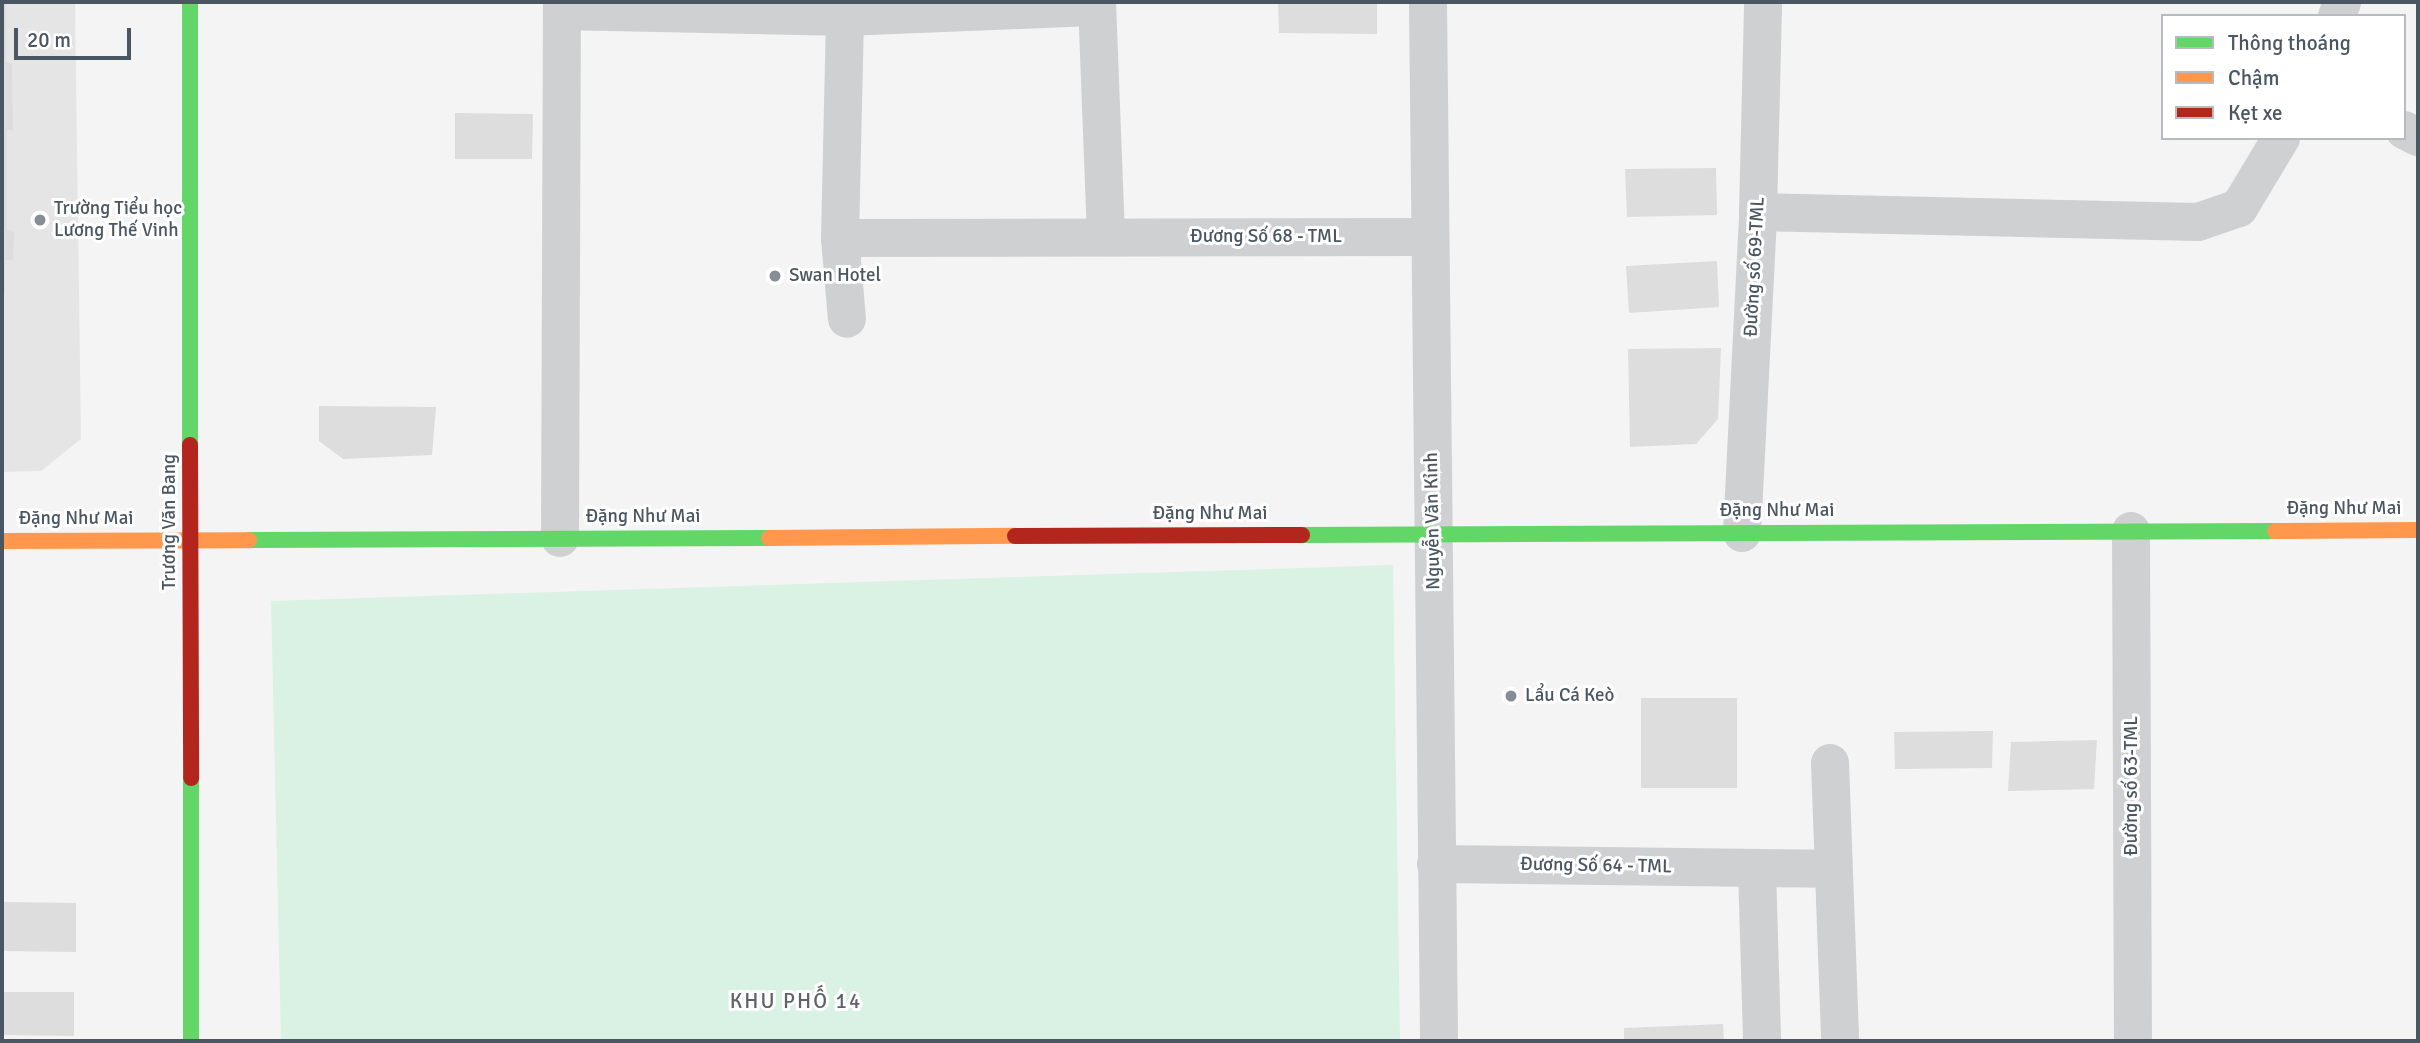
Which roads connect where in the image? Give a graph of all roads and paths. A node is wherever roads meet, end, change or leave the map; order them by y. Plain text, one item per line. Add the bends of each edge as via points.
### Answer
1 (190, 2) edge
2 (1428, 2) edge
3 (1763, 2) edge
4 (1097, 4) edge
5 (562, 7) edge
6 (845, 17) junction
7 (2280, 140) edge
8 (1758, 212) junction
9 (1106, 237) junction
10 (1427, 237) junction
11 (840, 238) junction
12 (847, 319) dead end
13 (2418, 530) edge
14 (2131, 531) junction
15 (1742, 533) junction
16 (1433, 534) junction
17 (560, 538) junction
18 (191, 540) junction
19 (2, 541) edge
20 (1830, 763) dead end
21 (1436, 864) junction
22 (1757, 869) junction
23 (1831, 869) junction
24 (191, 1041) edge
25 (1438, 1041) edge
26 (1762, 1041) edge
27 (1840, 1041) edge
28 (2133, 1041) edge

1 - 18 street, Trương Văn Bang
2 - 10 street, Nguyễn Văn Kỉnh
3 - 8 street, Đường số 69-TML
4 - 6 street
4 - 9 street
5 - 6 street
5 - 17 street
6 - 11 street
7 - 8 street via 2239,208 2198,222
8 - 15 street, Đường số 69-TML
9 - 10 street, Đương Số 68 - TML
9 - 11 street, Đương Số 68 - TML
10 - 16 street, Nguyễn Văn Kỉnh
11 - 12 street
13 - 14 street, Đặng Như Mai
14 - 15 street, Đặng Như Mai
14 - 28 street, Đường số 63-TML
15 - 16 street, Đặng Như Mai
16 - 17 street, Đặng Như Mai
16 - 21 street, Nguyễn Văn Kỉnh
17 - 18 street, Đặng Như Mai
18 - 19 street, Đặng Như Mai
18 - 24 street, Trương Văn Bang
20 - 23 street
21 - 22 street, Đương Số 64 - TML
21 - 25 street, Nguyễn Văn Kỉnh
22 - 23 street, Đương Số 64 - TML
22 - 26 street
23 - 27 street

